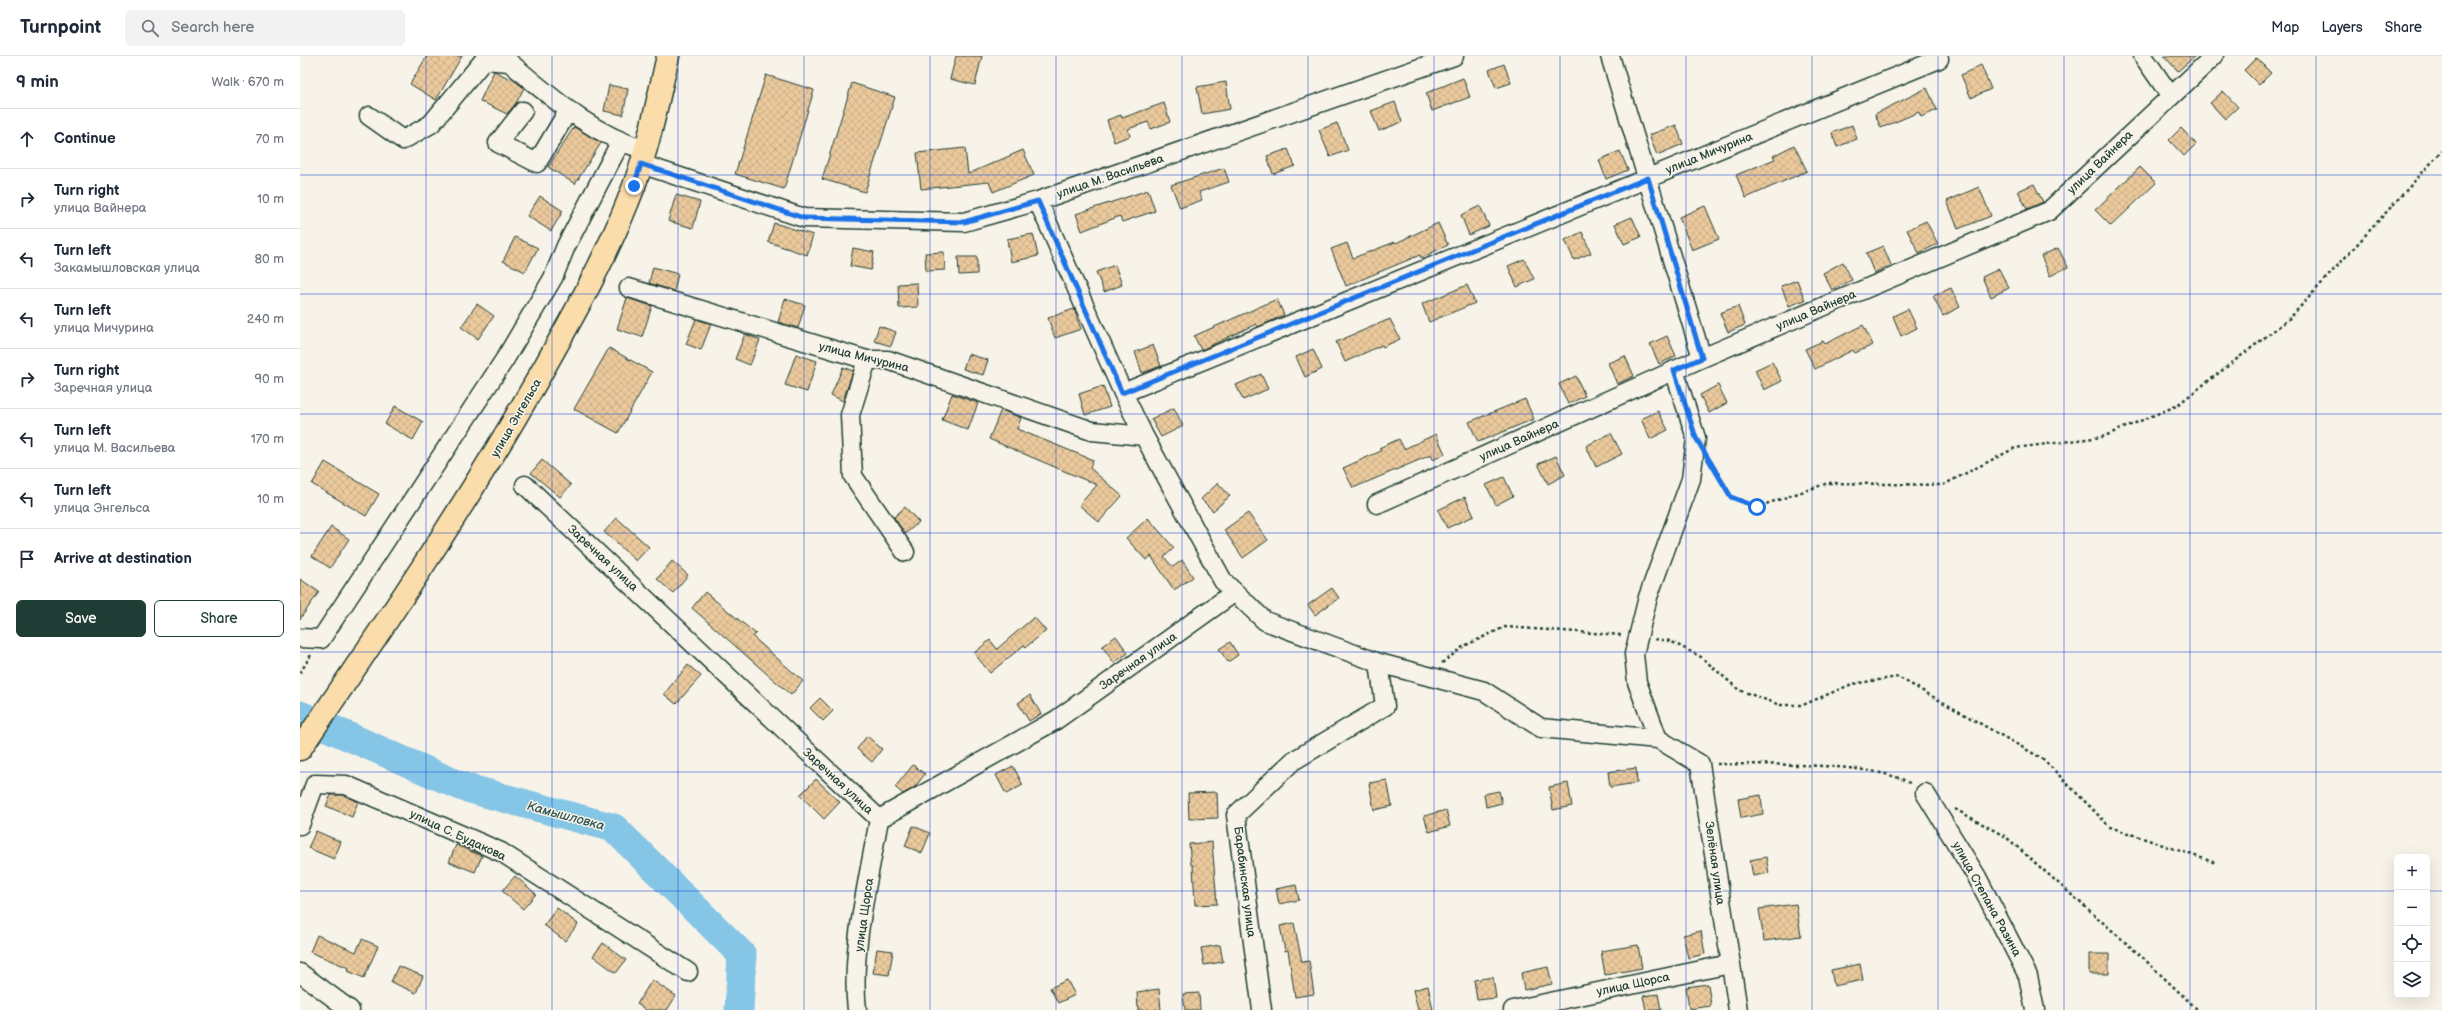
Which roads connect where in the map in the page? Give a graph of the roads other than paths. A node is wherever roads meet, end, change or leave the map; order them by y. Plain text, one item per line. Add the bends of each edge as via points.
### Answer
1 (668, 56) edge
2 (1454, 56) edge
3 (1610, 56) edge
4 (2143, 56) edge
5 (2214, 56) edge
6 (497, 58) edge
7 (1940, 59) dead end
8 (2170, 95) junction
9 (523, 111) dead end
10 (568, 111) junction
11 (369, 116) dead end
12 (620, 143) junction
13 (643, 157) junction
14 (1648, 178) junction
15 (1038, 201) junction
16 (629, 288) dead end
17 (1702, 358) junction
18 (867, 360) junction
19 (1674, 370) junction
20 (1122, 393) junction
21 (1144, 436) junction
22 (525, 485) dead end
23 (1377, 504) dead end
24 (905, 552) dead end
25 (1235, 592) junction
26 (300, 638) edge
27 (1379, 663) junction
28 (1658, 738) junction
29 (300, 749) edge
30 (1926, 793) dead end
31 (879, 820) junction
32 (300, 824) edge
33 (1730, 964) junction
34 (688, 972) dead end
35 (300, 973) edge
36 (350, 1010) edge
37 (857, 1010) edge
38 (1262, 1010) edge
39 (1513, 1010) edge
40 (1738, 1010) edge
41 (2035, 1010) edge

1 - 13 main road, улица Энгельса
2 - 15 street, улица М. Васильева
3 - 14 street
4 - 8 street
5 - 8 street, улица Вайнера
6 - 10 street, улица М. Васильева via 509,62
6 - 11 street via 484,60 431,124 404,140
7 - 14 street, улица Мичурина
8 - 17 street, улица Вайнера via 2049,211
9 - 10 street via 498,143 537,163
10 - 12 street, улица М. Васильева
12 - 13 street, улица М. Васильева
12 - 26 street via 566,246 553,278 505,359 321,639
13 - 15 street, улица М. Васильева via 804,218 964,222
13 - 29 main road, улица Энгельса via 604,258 494,457 430,558
14 - 17 street
14 - 20 street, улица Мичурина
15 - 20 street
16 - 18 street, улица Мичурина
17 - 19 street, улица Вайнера
18 - 21 street, улица Мичурина via 888,360 1092,431
18 - 24 street via 850,415 853,476
19 - 23 street, улица Вайнера
19 - 28 street via 1696,438 1691,479 1648,597 1634,654 1637,682
20 - 21 street
21 - 25 street via 1223,581
22 - 31 street, Заречная улица
25 - 27 street via 1265,621
25 - 31 street, Заречная улица via 1056,720
27 - 28 street via 1484,691 1541,728
27 - 38 street, Барабинская улица via 1385,706 1293,761 1236,814
28 - 33 street, Зелёная улица via 1700,764
30 - 41 street, улица Степана Разина via 1977,877 2028,976
31 - 37 street, улица Щорса via 865,898 854,984
32 - 34 street, улица С. Будакова via 315,784 346,785 500,852
33 - 39 street, улица Щорса
33 - 40 street, Зелёная улица
35 - 36 street

